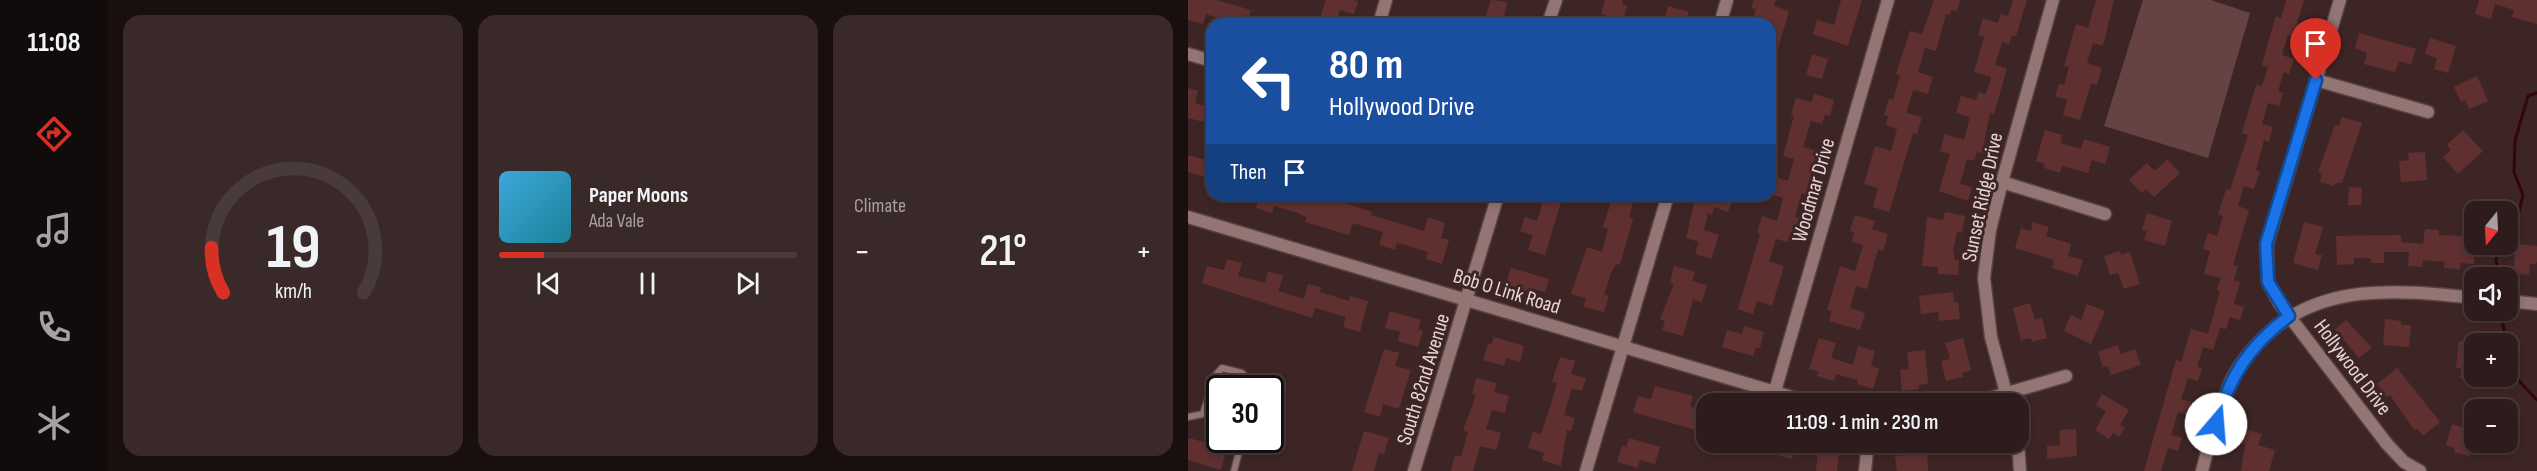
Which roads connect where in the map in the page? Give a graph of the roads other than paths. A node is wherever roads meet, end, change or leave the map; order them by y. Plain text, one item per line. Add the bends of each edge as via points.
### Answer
1 (1386, 0) edge
2 (1556, 0) edge
3 (1727, 0) edge
4 (1888, 0) edge
5 (2053, 0) edge
6 (2340, 0) edge
7 (1381, 18) edge
8 (1550, 18) edge
9 (1722, 18) edge
10 (1188, 54) edge
11 (1206, 59) edge
12 (2316, 80) junction
13 (2428, 112) dead end
14 (2002, 182) junction
15 (1496, 201) edge
16 (1666, 201) edge
17 (2105, 214) dead end
18 (1188, 217) edge
19 (2464, 298) edge
20 (1467, 300) junction
21 (2518, 303) edge
22 (2537, 304) edge
23 (2289, 316) junction
24 (1623, 346) junction
25 (1216, 375) edge
26 (1244, 375) edge
27 (2066, 376) dead end
28 (1775, 391) junction
29 (1781, 393) edge
30 (2007, 393) edge
31 (2021, 393) edge
32 (1206, 405) edge
33 (1188, 417) edge
34 (1239, 453) edge
35 (1867, 453) edge
36 (2019, 453) edge
37 (1234, 471) edge
38 (1414, 471) edge
39 (1586, 471) edge
40 (1865, 471) edge
41 (2020, 471) edge
42 (2202, 471) edge
43 (2420, 471) edge

1 - 7 street
2 - 8 street
3 - 9 street
4 - 28 street, Woodmar Drive
5 - 14 street, Sunset Ridge Drive
6 - 12 street, Hollywood Drive
10 - 11 street
12 - 13 street
12 - 23 street, Hollywood Drive via 2266,244 2268,282
14 - 17 street
14 - 30 street, Sunset Ridge Drive via 1984,278 1991,337
15 - 20 street, South 82nd Avenue
16 - 24 street
18 - 20 street, Bob O Link Road
19 - 23 street via 2361,293 2323,301
20 - 24 street, Bob O Link Road
20 - 38 street, South 82nd Avenue
21 - 22 street
23 - 42 street via 2249,353 2232,378
23 - 43 street, Hollywood Drive via 2391,449
24 - 28 street, Bob O Link Road
24 - 39 street
25 - 26 lane via 1222,368
27 - 31 street
28 - 29 street, Bob O Link Road
32 - 33 lane via 1203,414
34 - 37 lane
35 - 40 street
36 - 41 street

